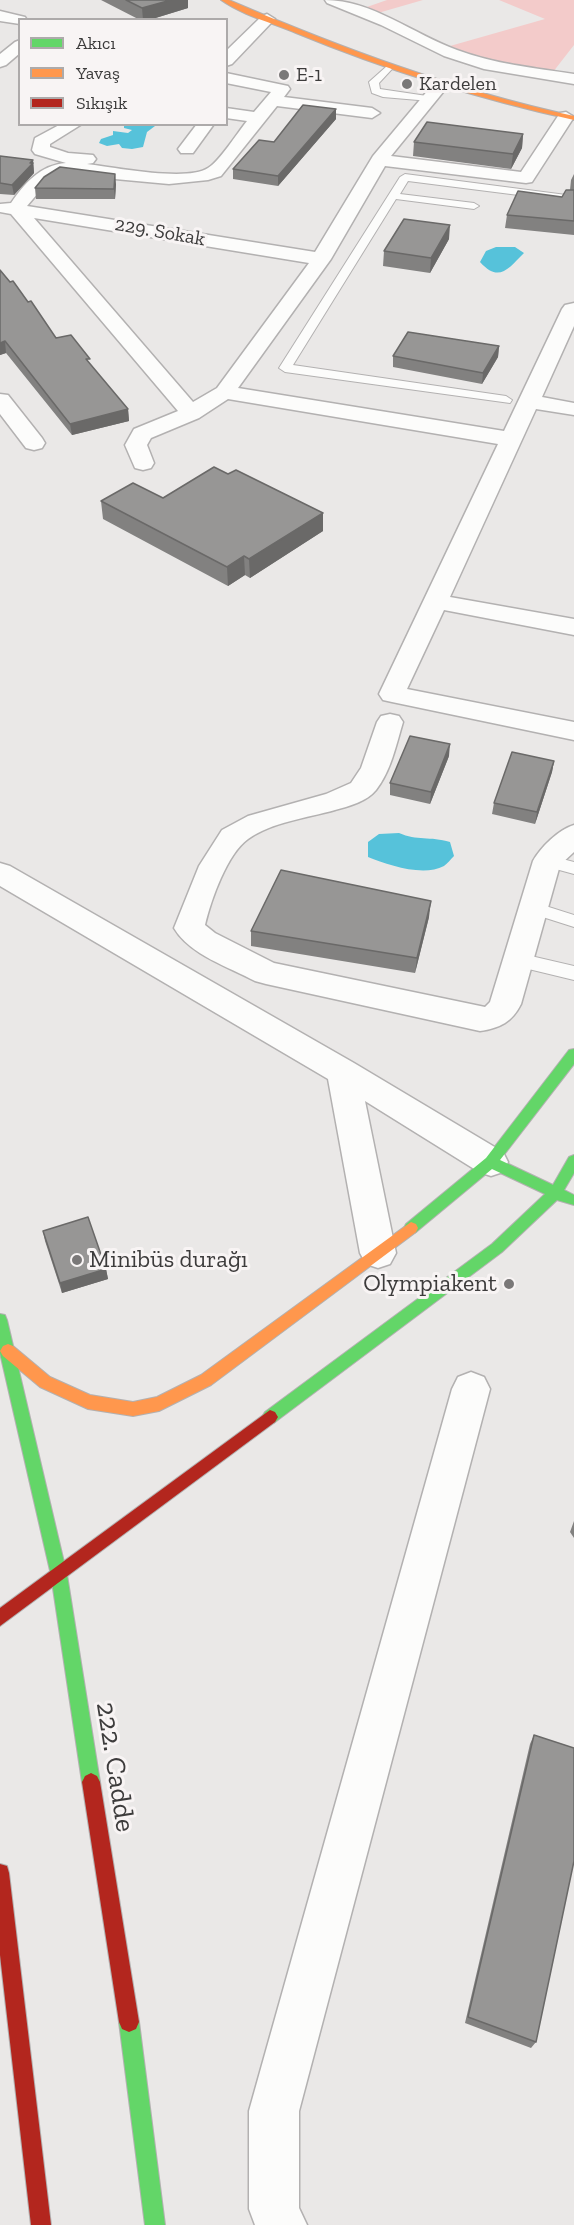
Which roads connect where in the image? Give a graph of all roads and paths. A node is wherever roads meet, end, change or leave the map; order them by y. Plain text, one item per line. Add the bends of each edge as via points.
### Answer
1 (224, 0) edge
2 (332, 0) edge
3 (0, 16) edge
4 (267, 19) junction
5 (18, 20) edge
6 (234, 42) edge
7 (18, 47) edge
8 (228, 56) edge
9 (0, 62) edge
10 (387, 69) junction
11 (228, 78) edge
12 (574, 79) edge
13 (434, 93) junction
14 (273, 101) junction
15 (228, 113) edge
16 (372, 113) dead end
17 (570, 117) edge
18 (260, 118) junction
19 (70, 126) edge
20 (204, 126) edge
21 (187, 149) dead end
22 (379, 160) junction
23 (149, 176) junction
24 (393, 196) junction
25 (574, 199) edge
26 (474, 206) dead end
27 (8, 208) edge
28 (321, 259) junction
29 (574, 309) edge
30 (224, 392) junction
31 (0, 400) edge
32 (517, 400) junction
33 (574, 409) edge
34 (191, 413) junction
35 (510, 439) junction
36 (34, 443) dead end
37 (143, 463) dead end
38 (434, 601) junction
39 (574, 627) edge
40 (390, 722) dead end
41 (574, 732) edge
42 (574, 836) edge
43 (561, 865) edge
44 (0, 873) edge
45 (533, 908) junction
46 (574, 921) edge
47 (518, 960) junction
48 (574, 973) edge
49 (574, 1054) edge
50 (343, 1072) junction
51 (574, 1161) edge
52 (490, 1162) junction
53 (555, 1193) junction
54 (574, 1200) edge
55 (378, 1253) junction
56 (0, 1320) edge
57 (8, 1351) junction
58 (471, 1389) dead end
59 (59, 1575) junction
60 (0, 1618) edge
61 (0, 1873) edge
62 (41, 2225) edge
63 (155, 2225) edge
64 (281, 2225) edge

1 - 4 street
2 - 12 street via 450,53 484,64
3 - 5 street
4 - 6 street
4 - 10 street
6 - 8 street
7 - 9 street
10 - 13 street
10 - 13 lane via 374,82 375,91
11 - 14 street via 282,89
13 - 17 street
13 - 22 street
14 - 16 street
14 - 18 street
15 - 18 street
17 - 22 street via 526,178
18 - 23 street via 215,172 206,177
19 - 23 street via 41,142 41,150 66,158 148,162 154,169
20 - 21 street
22 - 28 street
23 - 27 street via 57,168
24 - 25 lane via 405,177
24 - 26 lane
24 - 32 lane via 285,368
27 - 28 street, 229. Sokak
27 - 34 street
28 - 30 street
29 - 32 street
30 - 34 street
30 - 35 street
31 - 36 street
32 - 33 street
32 - 35 street
34 - 37 street via 142,434 136,445
35 - 38 street
38 - 39 street
38 - 41 street via 392,694
40 - 47 street via 363,788 345,798 245,828 231,837 192,911 189,928 204,941 266,973 480,1019 500,1014 507,1005
42 - 43 street
43 - 45 street
44 - 50 street
45 - 46 lane
45 - 47 street
47 - 48 lane
49 - 52 street
50 - 52 street
50 - 55 street
51 - 53 street
52 - 53 street
52 - 55 street
53 - 54 street
53 - 59 street via 497,1248
55 - 57 street via 206,1380 159,1404 133,1409 88,1402 45,1382
56 - 57 street, 222. Cadde
57 - 59 street, 222. Cadde
58 - 64 street via 274,2111 274,2209
59 - 60 street
59 - 63 street, 222. Cadde via 130,2031
61 - 62 street

